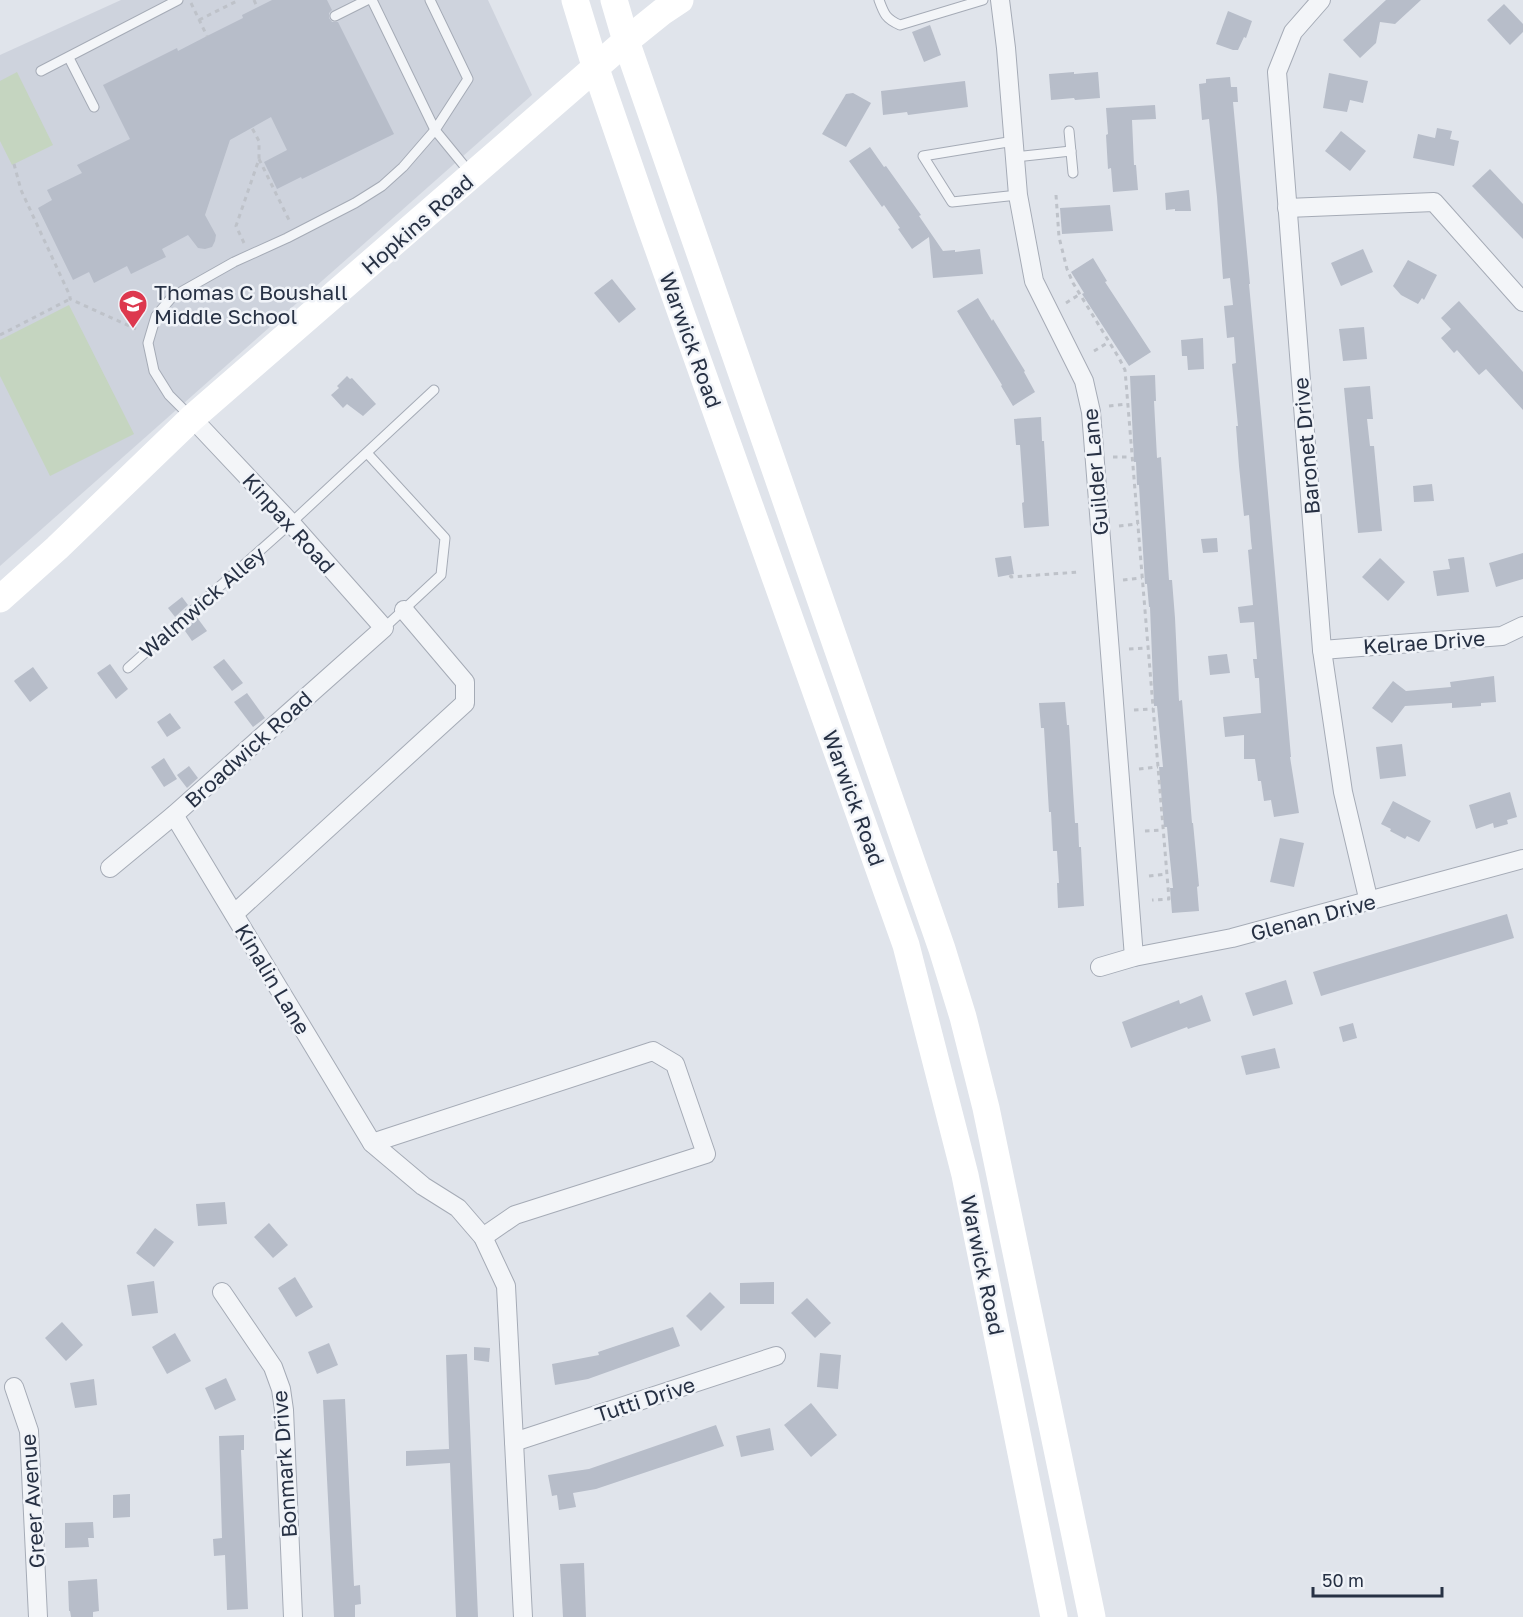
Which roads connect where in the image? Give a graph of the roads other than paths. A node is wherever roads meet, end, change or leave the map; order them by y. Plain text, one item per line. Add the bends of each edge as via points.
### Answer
1 (178, 0) edge
2 (369, 0) edge
3 (430, 0) edge
4 (575, 0) edge
5 (614, 0) edge
6 (680, 0) edge
7 (879, 0) edge
8 (983, 0) edge
9 (1000, 0) edge
10 (1322, 0) edge
11 (335, 16) dead end
12 (626, 42) junction
13 (69, 58) junction
14 (596, 69) junction
15 (41, 71) dead end
16 (94, 107) dead end
17 (435, 130) junction
18 (1069, 131) dead end
19 (1014, 149) junction
20 (1071, 151) junction
21 (1073, 173) dead end
22 (472, 176) junction
23 (1018, 195) junction
24 (1287, 208) junction
25 (1523, 302) edge
26 (434, 390) dead end
27 (192, 418) junction
28 (368, 453) junction
29 (291, 523) junction
30 (0, 599) edge
31 (404, 610) junction
32 (1523, 626) edge
33 (384, 628) junction
34 (1322, 650) junction
35 (128, 668) dead end
36 (174, 815) junction
37 (1523, 859) edge
38 (110, 868) dead end
39 (1369, 902) junction
40 (234, 914) junction
41 (1134, 957) junction
42 (1100, 967) dead end
43 (372, 1143) junction
44 (483, 1237) junction
45 (222, 1292) dead end
46 (776, 1356) dead end
47 (14, 1387) dead end
48 (514, 1442) junction
49 (38, 1617) edge
50 (293, 1617) edge
51 (523, 1617) edge
52 (1054, 1617) edge
53 (1092, 1617) edge

1 - 13 lane
2 - 11 lane
2 - 17 lane
3 - 17 lane via 468,79
4 - 14 main road, Warwick Road
5 - 12 main road, Warwick Road
6 - 12 main road, Hopkins Road
7 - 8 lane via 890,21 900,25
9 - 19 street, Guilder Lane
10 - 24 street, Baronet Drive via 1293,32 1277,72
12 - 14 main road, Hopkins Road
12 - 53 main road, Warwick Road via 963,1017 986,1108
13 - 15 lane
13 - 16 lane
14 - 22 main road, Hopkins Road
14 - 52 main road, Warwick Road via 906,945 965,1175
17 - 22 lane
17 - 27 lane via 382,186 172,297 156,316 148,343 154,371 169,395
18 - 20 lane
19 - 20 lane
19 - 23 street, Guilder Lane
19 - 23 lane via 923,156 952,202
20 - 21 lane
22 - 27 main road, Hopkins Road
23 - 41 street, Guilder Lane via 1034,281 1084,381 1091,412
24 - 25 street via 1434,202
24 - 34 street, Baronet Drive
26 - 28 lane, Walmwick Alley
27 - 29 street, Kinpax Road
27 - 30 main road, Hopkins Road
28 - 29 lane, Walmwick Alley
28 - 31 lane via 445,538 441,575
29 - 33 street, Kinpax Road
29 - 35 lane, Walmwick Alley
31 - 33 lane
31 - 40 street via 465,682 465,703
32 - 34 street, Kelrae Drive via 1502,636
33 - 36 street, Broadwick Road
34 - 39 street, Baronet Drive via 1343,792
36 - 38 street, Broadwick Road
36 - 40 street, Kinalin Lane
37 - 39 street, Glenan Drive
39 - 41 street, Glenan Drive via 1232,938
40 - 43 street, Kinalin Lane
41 - 42 street, Glenan Drive
43 - 44 street, Kinalin Lane via 423,1186 458,1208
43 - 44 street via 653,1051 675,1064 706,1154 515,1215
44 - 48 street, Kinalin Lane via 506,1286
45 - 50 street, Bonmark Drive via 273,1367 281,1389
46 - 48 street, Tutti Drive
47 - 49 street, Greer Avenue via 29,1431
48 - 51 street, Kinalin Lane

